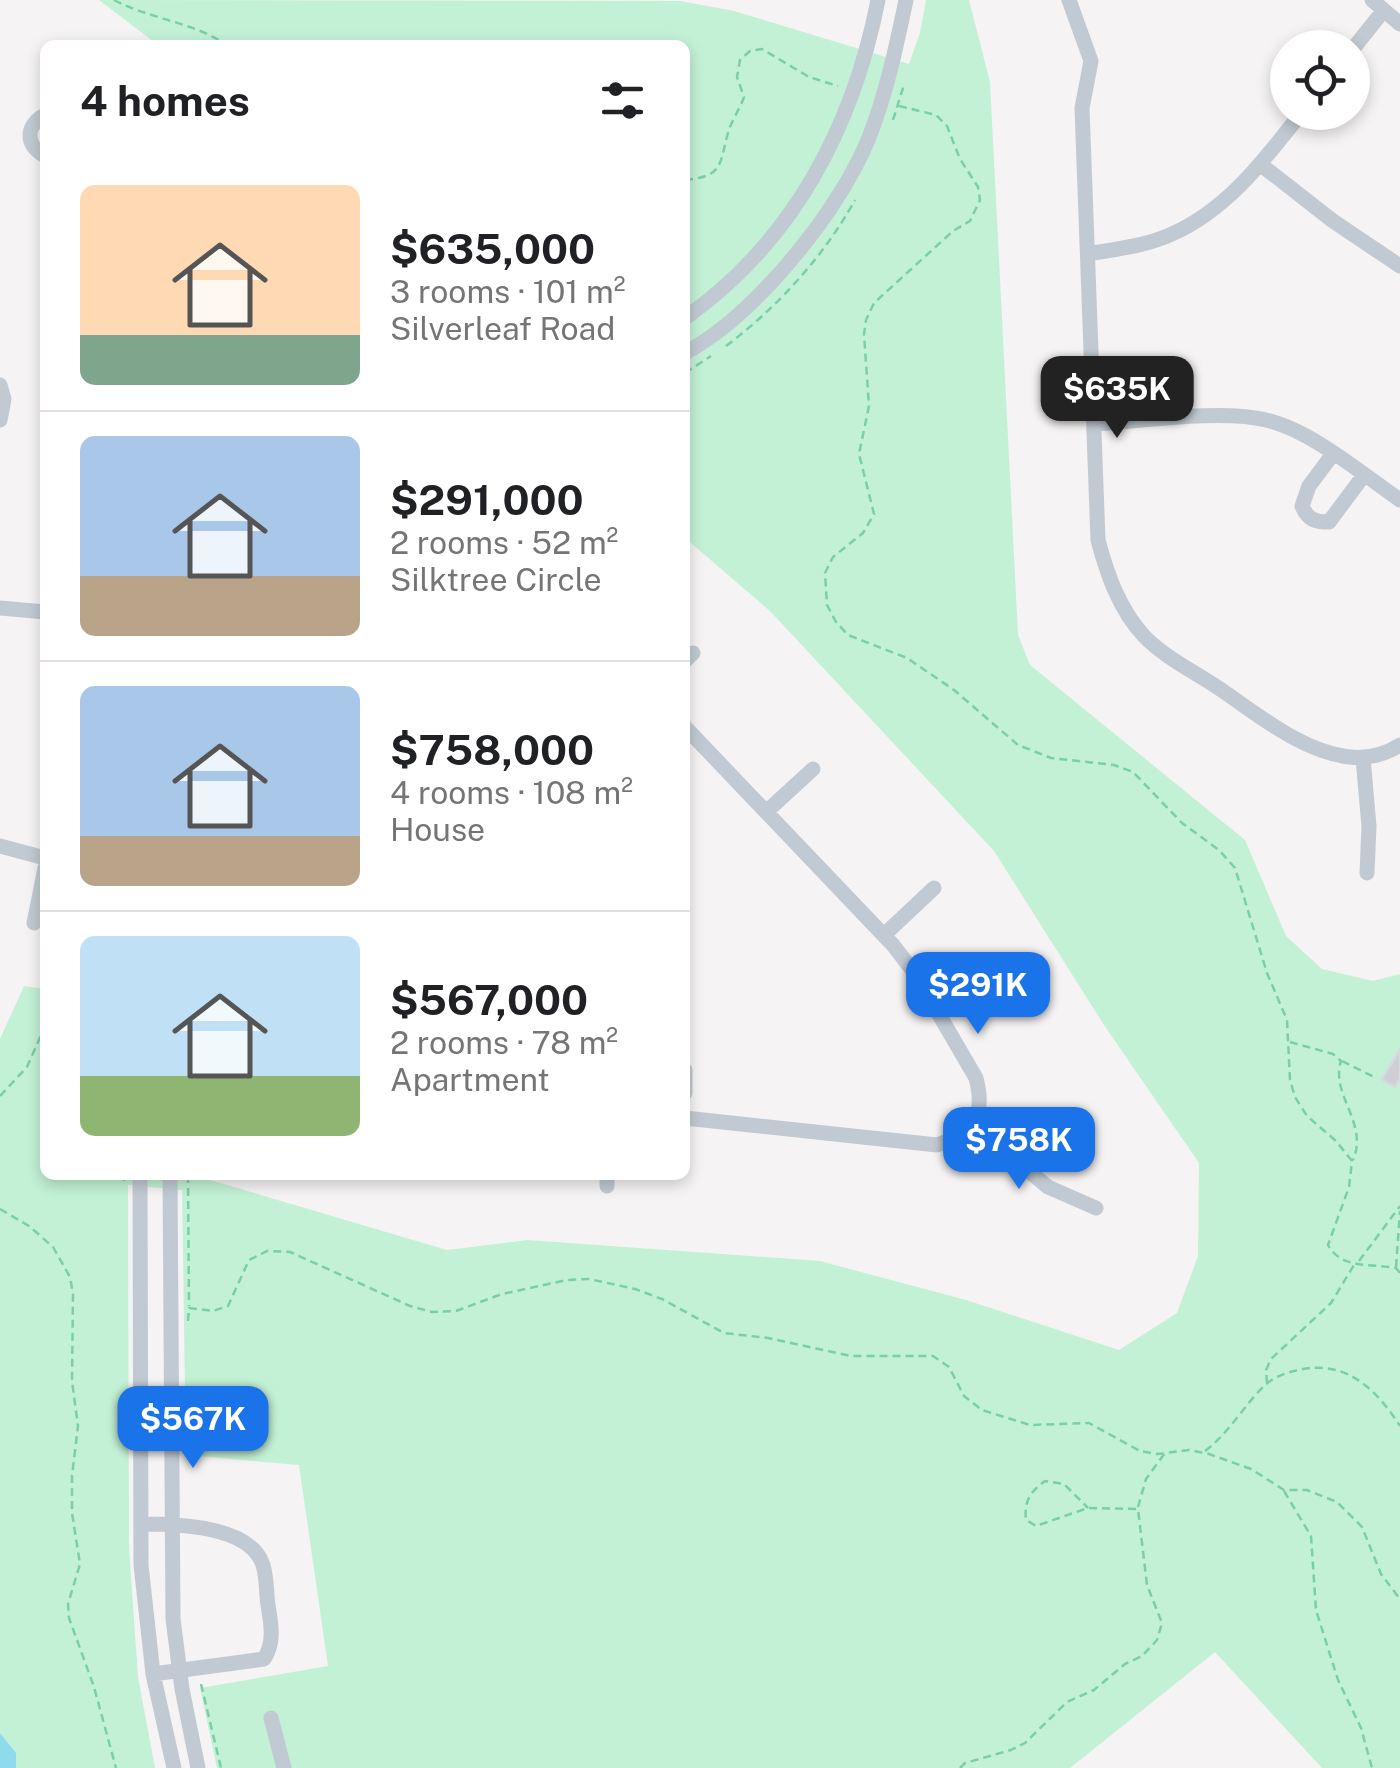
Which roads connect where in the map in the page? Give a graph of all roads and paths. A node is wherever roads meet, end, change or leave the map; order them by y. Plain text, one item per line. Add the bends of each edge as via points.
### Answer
1 (114, 0) edge
2 (878, 0) edge
3 (906, 0) edge
4 (1069, 0) edge
5 (1378, 5) edge
6 (1400, 24) edge
7 (1364, 30) edge
8 (218, 40) edge
9 (845, 88) dead end
10 (892, 105) dead end
11 (40, 118) edge
12 (1287, 130) edge
13 (40, 152) edge
14 (1260, 164) junction
15 (690, 179) edge
16 (1088, 254) junction
17 (1400, 266) edge
18 (690, 314) edge
19 (690, 349) edge
20 (0, 384) edge
21 (0, 420) edge
22 (1094, 424) junction
23 (1332, 454) junction
24 (1364, 475) junction
25 (1400, 500) edge
26 (0, 608) edge
27 (40, 612) edge
28 (690, 732) edge
29 (1400, 745) edge
30 (1363, 758) junction
31 (814, 769) dead end
32 (766, 812) junction
33 (0, 846) edge
34 (40, 857) edge
35 (1367, 874) dead end
36 (934, 888) dead end
37 (40, 893) edge
38 (34, 923) dead end
39 (884, 935) junction
40 (40, 1037) edge
41 (1290, 1042) junction
42 (1340, 1060) junction
43 (1374, 1077) dead end
44 (0, 1096) edge
45 (690, 1119) edge
46 (973, 1124) junction
47 (1352, 1161) junction
48 (136, 1180) edge
49 (170, 1180) edge
50 (188, 1180) edge
51 (1096, 1208) dead end
52 (0, 1209) edge
53 (1400, 1209) edge
54 (1356, 1263) junction
55 (1396, 1268) junction
56 (1400, 1274) edge
57 (190, 1308) junction
58 (187, 1324) dead end
59 (1267, 1383) junction
60 (1400, 1426) edge
61 (1164, 1453) junction
62 (1202, 1453) junction
63 (1284, 1490) junction
64 (1088, 1508) junction
65 (1138, 1509) junction
66 (141, 1524) junction
67 (170, 1524) junction
68 (1400, 1599) edge
69 (179, 1672) junction
70 (153, 1674) junction
71 (200, 1682) dead end
72 (271, 1718) dead end
73 (116, 1768) edge
74 (174, 1768) edge
75 (198, 1768) edge
76 (221, 1768) edge
77 (284, 1768) edge
78 (960, 1768) edge
79 (1372, 1768) edge

1 - 8 path
2 - 18 street via 862,72 812,184 771,240
3 - 19 street via 882,101 836,200 747,306
4 - 16 street via 1091,61 1082,108
5 - 6 street
5 - 7 street
9 - 15 path via 808,77 762,49 750,51 736,76 744,97 728,130 725,156 708,176
10 - 41 path via 924,110 947,126 980,200 970,220 874,303 866,320 869,406 860,454 874,514 863,534 833,557 825,573 827,605 848,635 907,658 1018,745 1051,758 1134,772 1182,823 1219,850 1236,868
11 - 13 street via 29,135
12 - 14 street
14 - 16 street via 1208,214 1172,234
14 - 17 street
16 - 22 street
20 - 21 street
22 - 23 street via 1267,420
22 - 30 street via 1098,540 1122,605 1145,636 1300,742
23 - 24 street
23 - 24 street via 1302,506 1315,522 1330,522
24 - 25 street
26 - 27 street
28 - 32 street
29 - 30 street
30 - 35 street
31 - 32 street
32 - 39 street
33 - 34 street
36 - 39 street
37 - 38 street
39 - 46 street via 916,975 976,1078 980,1110
40 - 44 path via 27,1067
41 - 42 path
41 - 47 path via 1295,1097
42 - 43 path
42 - 47 path via 1337,1075 1357,1127
45 - 46 street via 937,1144
46 - 51 street via 1048,1186
47 - 54 path via 1328,1245 1334,1256
48 - 66 street
49 - 67 street
50 - 57 path
52 - 73 path via 52,1247 70,1277 78,1426 72,1513 80,1564 69,1618
53 - 54 path
53 - 55 path
54 - 55 path
54 - 59 path via 1330,1303 1272,1359
55 - 56 path
57 - 58 path
57 - 61 path via 228,1306 249,1260 267,1251 312,1259 432,1312 589,1279 662,1299 724,1333 851,1356 933,1356 982,1410 1030,1425 1089,1423 1140,1451
59 - 60 path via 1303,1369 1349,1374 1369,1385
59 - 62 path
61 - 62 path
61 - 65 path via 1146,1479
62 - 63 path
63 - 68 path via 1307,1490 1352,1515
63 - 79 path via 1311,1536 1316,1610
64 - 64 path via 1064,1484 1045,1481 1024,1506 1026,1520 1036,1526
64 - 65 path
65 - 78 path via 1147,1584 1162,1624 1157,1640 1094,1690 1067,1702 1024,1743
66 - 67 street
66 - 70 street
67 - 69 street
67 - 69 street via 219,1531 252,1551 262,1562 272,1631 264,1658
69 - 70 street
69 - 75 street
70 - 74 street
71 - 76 path
72 - 77 street

